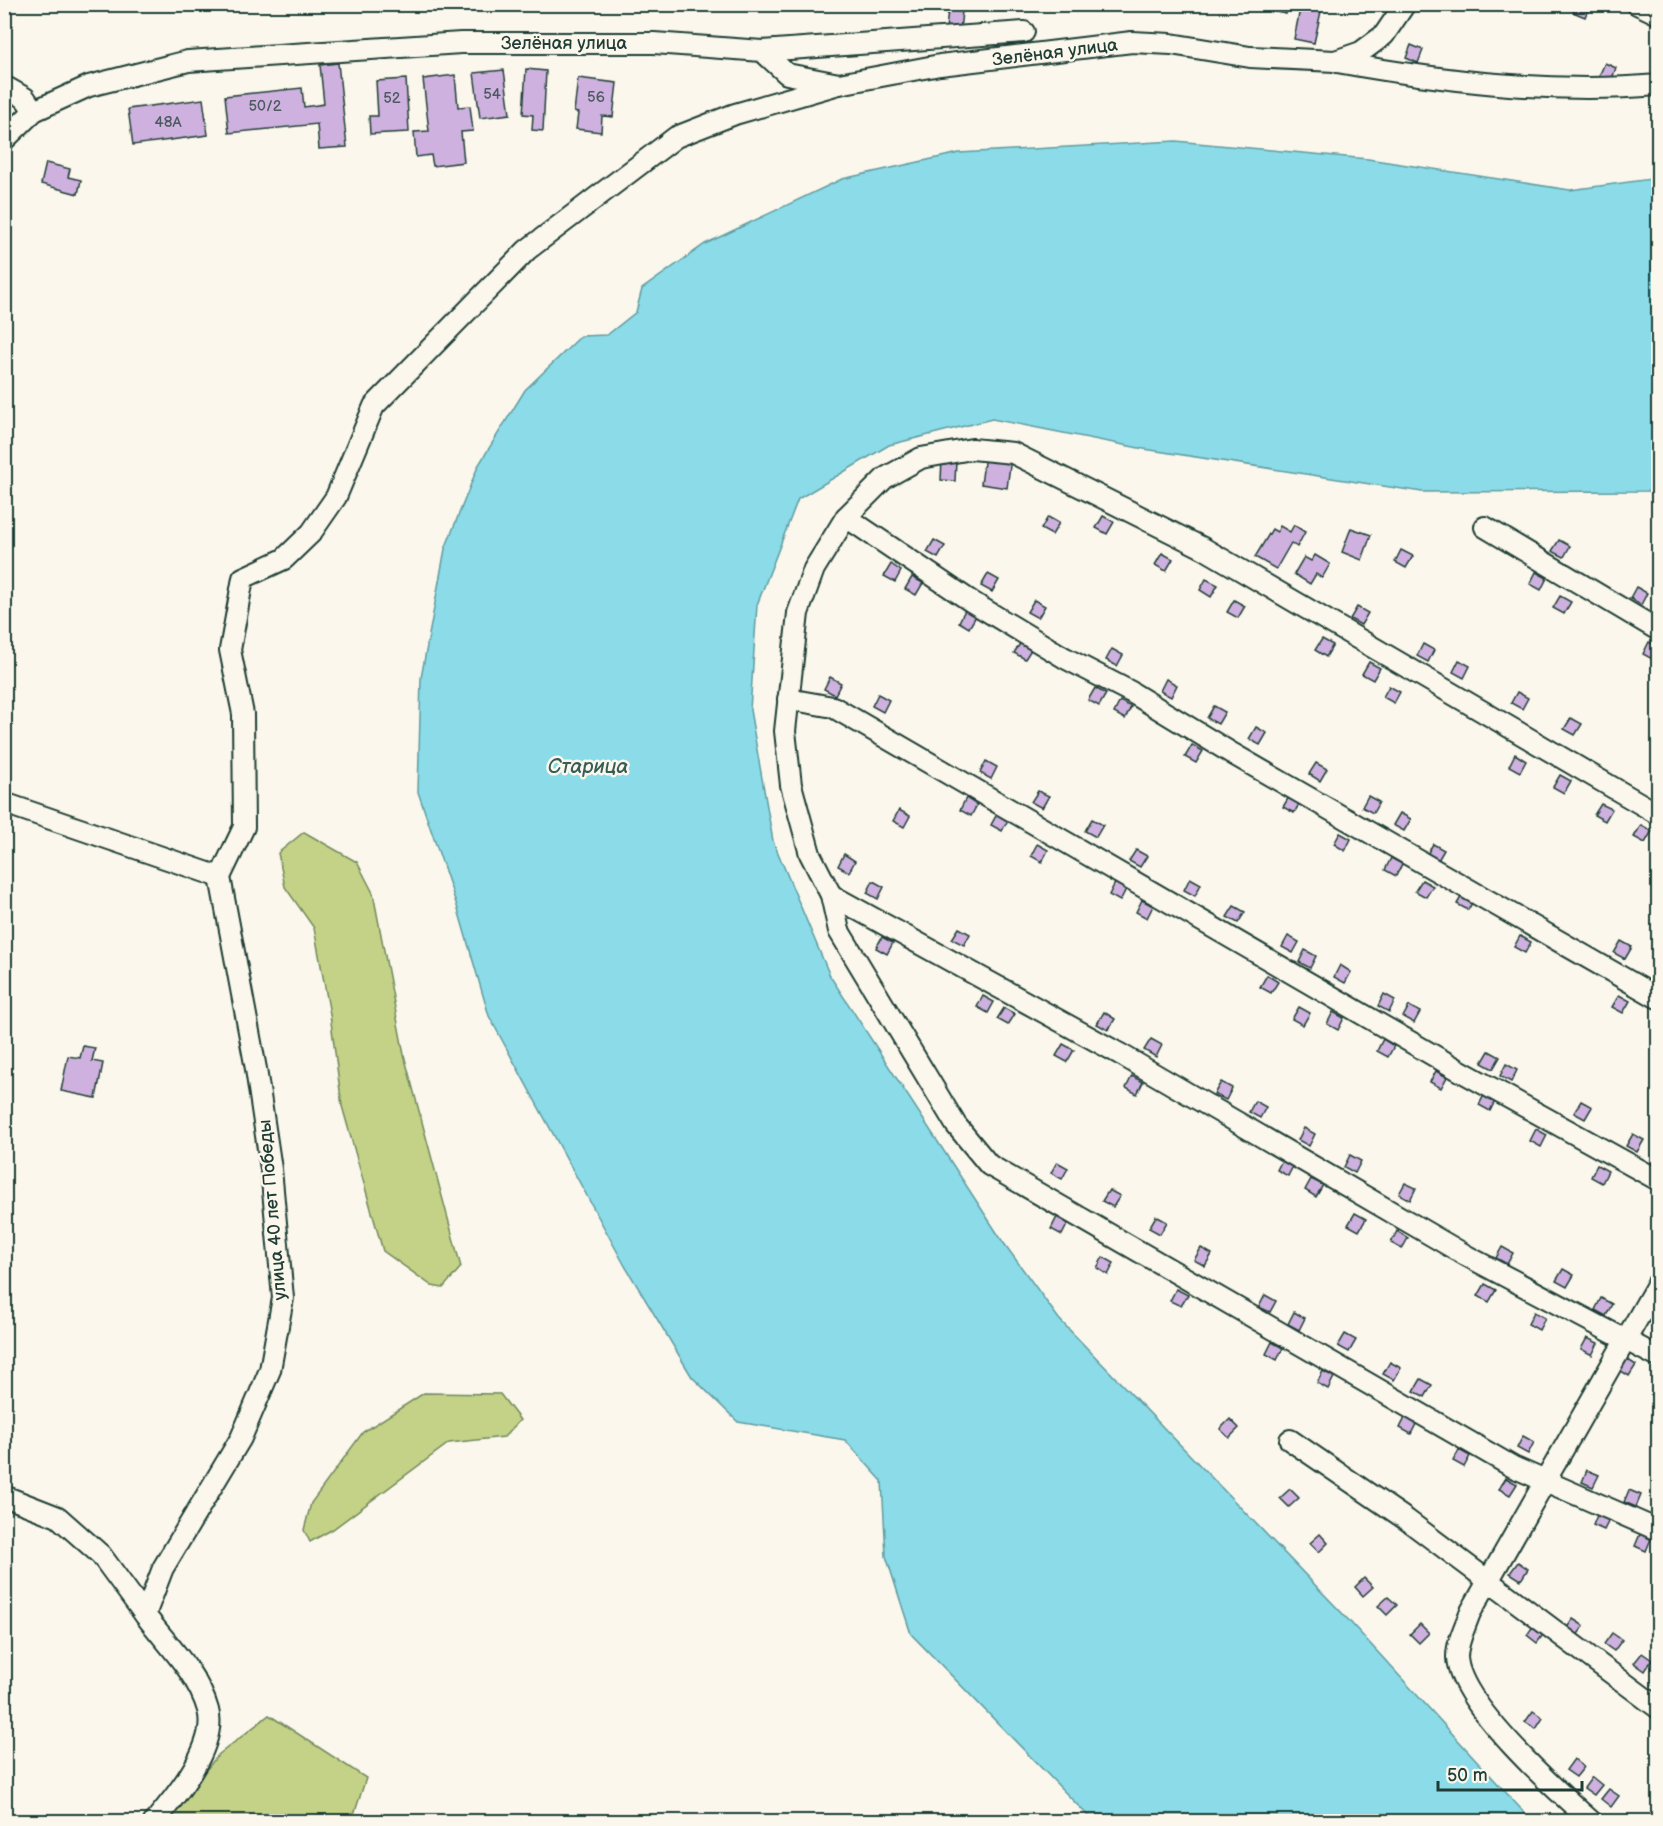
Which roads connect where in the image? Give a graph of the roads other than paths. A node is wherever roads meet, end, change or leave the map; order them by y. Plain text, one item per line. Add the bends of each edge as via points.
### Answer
1 (1405, 4) edge
2 (1637, 4) edge
3 (1659, 14) edge
4 (1024, 32) dead end
5 (762, 51) junction
6 (1335, 62) junction
7 (839, 84) junction
8 (4, 86) edge
9 (1659, 86) edge
10 (34, 111) junction
11 (4, 140) edge
12 (846, 517) junction
13 (1485, 527) dead end
14 (1659, 630) edge
15 (788, 699) junction
16 (4, 803) edge
17 (1659, 814) edge
18 (220, 877) junction
19 (831, 895) junction
20 (1659, 998) edge
21 (1659, 1180) edge
22 (1659, 1283) edge
23 (1624, 1340) junction
24 (1659, 1357) edge
25 (1290, 1440) dead end
26 (1545, 1479) junction
27 (4, 1496) edge
28 (1659, 1530) edge
29 (1488, 1581) junction
30 (145, 1615) junction
31 (1659, 1708) edge
32 (154, 1821) edge
33 (1592, 1821) edge

1 - 6 street via 1384,35 1361,52
2 - 3 street
4 - 5 street
5 - 7 street, Зелёная улица via 787,75
5 - 10 street, Зелёная улица via 654,43 461,43 188,61 89,86
6 - 7 street, Зелёная улица via 1250,57 1172,44 1132,42 940,65
6 - 9 street, Зелёная улица via 1498,84
7 - 18 street via 735,114 676,137 527,250 374,406 336,497 311,533 284,559 243,578 230,650 243,714 244,827
8 - 10 street via 25,98
10 - 11 street, Зелёная улица
12 - 15 street via 814,569 798,613
12 - 17 street via 885,478 921,458 972,449 1013,453 1203,548
12 - 20 street via 972,602 1065,658
13 - 14 street
15 - 19 street via 785,731 791,785 810,854
15 - 21 street via 833,707 1427,1052
16 - 18 street
18 - 30 street, улица 40 лет Победы via 268,1147 283,1298 270,1370 241,1438 163,1568
19 - 23 street via 1120,1054 1467,1256
19 - 26 street via 839,931 956,1125 989,1165 1513,1467
22 - 23 street
23 - 24 street
23 - 26 street
25 - 29 street
26 - 28 street
26 - 29 street
27 - 30 street via 58,1517 101,1555
29 - 31 street
29 - 33 street via 1461,1636 1457,1657 1461,1676 1540,1778
30 - 32 street via 197,1684 209,1712 206,1747 178,1794

